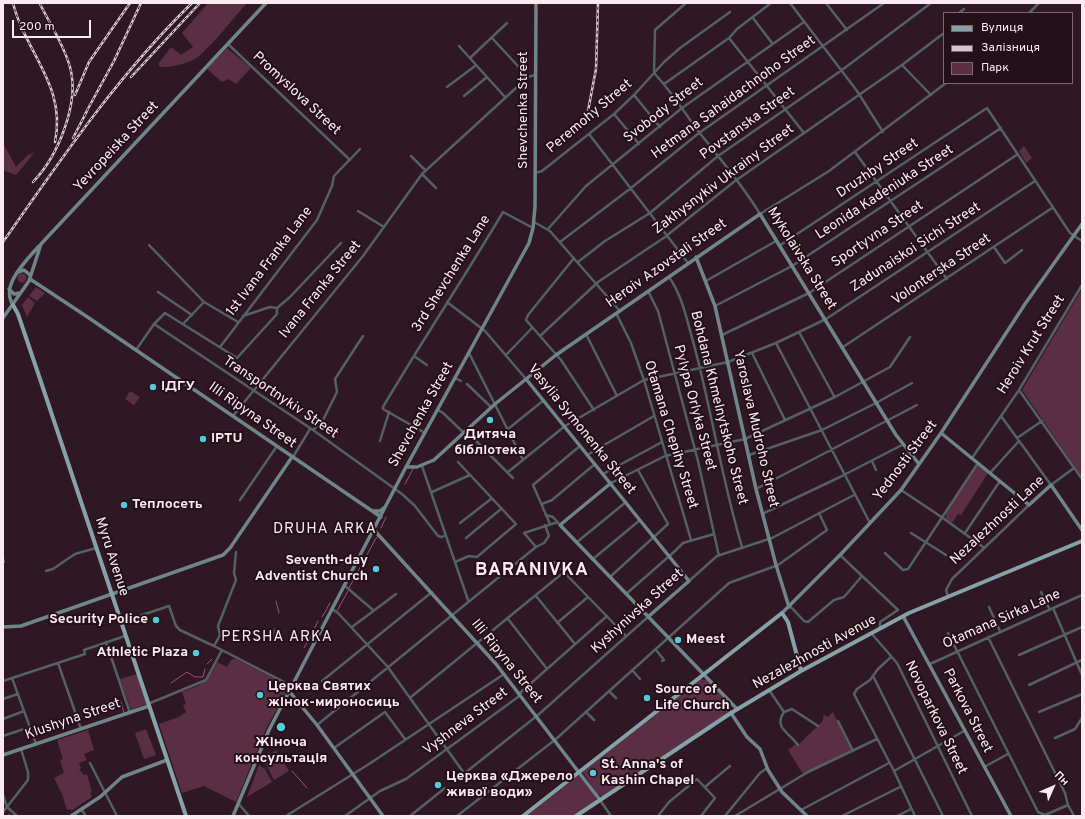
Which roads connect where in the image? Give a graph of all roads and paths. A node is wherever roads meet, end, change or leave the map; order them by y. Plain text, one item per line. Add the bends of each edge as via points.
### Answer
1 (266, 3) edge
2 (536, 3) edge
3 (686, 3) edge
4 (770, 3) edge
5 (790, 3) edge
6 (826, 3) edge
7 (884, 3) edge
8 (930, 3) edge
9 (1039, 3) edge
10 (964, 9) dead end
11 (730, 12) dead end
12 (960, 12) edge
13 (1030, 12) edge
14 (753, 18) junction
15 (804, 22) junction
16 (506, 23) dead end
17 (847, 30) junction
18 (943, 34) edge
19 (492, 38) junction
20 (729, 38) junction
21 (772, 43) junction
22 (228, 44) junction
23 (459, 46) dead end
24 (823, 46) junction
25 (470, 58) junction
26 (748, 61) junction
27 (902, 65) junction
28 (475, 66) junction
29 (842, 70) junction
30 (654, 73) junction
31 (535, 75) junction
32 (487, 77) junction
33 (528, 77) junction
34 (664, 84) junction
35 (945, 84) edge
36 (766, 85) junction
37 (447, 87) dead end
38 (859, 94) junction
39 (634, 95) junction
40 (931, 95) junction
41 (464, 96) dead end
42 (505, 98) junction
43 (682, 108) junction
44 (785, 109) junction
45 (614, 114) junction
46 (660, 127) junction
47 (1001, 128) junction
48 (883, 132) junction
49 (700, 133) junction
50 (804, 133) junction
51 (589, 134) junction
52 (638, 144) junction
53 (360, 149) dead end
54 (854, 152) junction
55 (1018, 154) junction
56 (411, 156) dead end
57 (718, 156) junction
58 (350, 160) junction
59 (614, 165) junction
60 (425, 170) junction
61 (535, 173) junction
62 (422, 174) junction
63 (738, 179) junction
64 (876, 181) junction
65 (1035, 181) junction
66 (436, 188) dead end
67 (631, 188) junction
68 (891, 201) junction
69 (1052, 208) junction
70 (358, 211) dead end
71 (650, 213) junction
72 (760, 214) junction
73 (534, 222) junction
74 (1082, 224) edge
75 (909, 226) junction
76 (384, 227) junction
77 (533, 228) junction
78 (548, 229) junction
79 (668, 235) junction
80 (1073, 236) junction
81 (776, 241) junction
82 (1082, 241) edge
83 (560, 242) junction
84 (341, 243) dead end
85 (41, 244) junction
86 (149, 245) dead end
87 (779, 246) junction
88 (994, 247) junction
89 (1022, 250) dead end
90 (928, 252) junction
91 (31, 255) junction
92 (35, 258) junction
93 (574, 258) junction
94 (696, 258) junction
95 (578, 262) junction
96 (688, 263) junction
97 (792, 266) junction
98 (17, 273) junction
99 (668, 276) junction
100 (30, 277) junction
101 (947, 279) junction
102 (706, 282) junction
103 (596, 284) junction
104 (1082, 285) edge
105 (9, 286) junction
106 (648, 290) junction
107 (22, 291) junction
108 (158, 292) dead end
109 (809, 293) junction
110 (204, 302) junction
111 (447, 302) junction
112 (13, 305) junction
113 (715, 306) junction
114 (277, 308) junction
115 (618, 311) junction
116 (192, 315) junction
117 (242, 316) junction
118 (3, 318) edge
119 (826, 319) junction
120 (238, 322) junction
121 (154, 324) junction
122 (183, 324) junction
123 (483, 328) junction
124 (532, 328) junction
125 (799, 332) junction
126 (586, 334) junction
127 (722, 335) junction
128 (363, 336) dead end
129 (540, 336) junction
130 (910, 337) dead end
131 (776, 343) junction
132 (220, 347) junction
133 (843, 347) junction
134 (136, 350) junction
135 (469, 353) junction
136 (752, 353) junction
137 (506, 355) junction
138 (556, 355) junction
139 (414, 356) junction
140 (728, 362) junction
141 (427, 365) dead end
142 (700, 368) junction
143 (674, 373) junction
144 (455, 378) junction
145 (526, 379) junction
146 (644, 380) junction
147 (863, 380) junction
148 (461, 382) dead end
149 (912, 382) dead end
150 (467, 384) dead end
151 (1019, 390) junction
152 (253, 392) junction
153 (617, 396) junction
154 (834, 397) junction
155 (544, 400) junction
156 (876, 403) junction
157 (495, 404) junction
158 (917, 405) dead end
159 (491, 407) junction
160 (810, 408) junction
161 (438, 410) junction
162 (594, 410) junction
163 (389, 412) junction
164 (233, 416) junction
165 (654, 416) junction
166 (1001, 416) junction
167 (785, 420) junction
168 (1042, 420) junction
169 (887, 421) junction
170 (565, 426) junction
171 (508, 429) junction
172 (311, 430) junction
173 (822, 430) junction
174 (465, 432) junction
175 (425, 433) junction
176 (941, 433) junction
177 (745, 439) junction
178 (1018, 439) junction
179 (380, 441) dead end
180 (662, 442) junction
181 (902, 444) junction
182 (581, 445) junction
183 (716, 445) junction
184 (277, 446) junction
185 (696, 449) junction
186 (831, 450) junction
187 (587, 454) junction
188 (665, 456) junction
189 (748, 456) junction
190 (292, 457) junction
191 (972, 458) junction
192 (523, 460) junction
193 (872, 461) junction
194 (458, 462) dead end
195 (978, 463) junction
196 (595, 464) junction
197 (920, 464) junction
198 (422, 466) junction
199 (406, 467) junction
200 (1074, 468) junction
201 (638, 470) junction
202 (876, 470) dead end
203 (508, 472) junction
204 (990, 473) junction
205 (603, 474) junction
206 (470, 475) junction
207 (844, 475) junction
208 (513, 478) dead end
209 (1082, 479) edge
210 (1000, 481) junction
211 (611, 483) junction
212 (1050, 485) junction
213 (756, 489) junction
214 (395, 490) junction
215 (901, 490) junction
216 (432, 492) junction
217 (854, 495) junction
218 (491, 499) junction
219 (240, 500) dead end
220 (626, 502) junction
221 (542, 504) junction
222 (387, 505) junction
223 (1029, 505) junction
224 (369, 509) junction
225 (501, 509) junction
226 (546, 514) junction
227 (762, 514) junction
228 (819, 514) junction
229 (381, 517) junction
230 (942, 517) junction
231 (640, 520) junction
232 (460, 523) dead end
233 (559, 523) junction
234 (550, 524) junction
235 (870, 524) junction
236 (545, 525) junction
237 (374, 530) junction
238 (1082, 530) edge
239 (911, 533) dead end
240 (965, 533) junction
241 (714, 534) junction
242 (446, 535) junction
243 (466, 538) dead end
244 (654, 538) junction
245 (768, 538) junction
246 (383, 539) junction
247 (690, 540) junction
248 (1082, 541) edge
249 (368, 542) junction
250 (577, 542) junction
251 (926, 542) junction
252 (536, 547) junction
253 (742, 547) junction
254 (983, 547) junction
255 (96, 548) junction
256 (236, 552) dead end
257 (885, 553) dead end
258 (840, 555) junction
259 (946, 555) dead end
260 (669, 556) junction
261 (719, 556) junction
262 (592, 558) junction
263 (455, 562) junction
264 (554, 562) dead end
265 (776, 565) junction
266 (46, 571) dead end
267 (564, 572) junction
268 (610, 576) junction
269 (862, 576) junction
270 (689, 581) junction
271 (345, 586) junction
272 (432, 592) junction
273 (1041, 592) dead end
274 (396, 594) dead end
275 (626, 594) junction
276 (112, 595) junction
277 (1082, 595) edge
278 (536, 596) junction
279 (588, 596) junction
280 (948, 596) junction
281 (468, 600) junction
282 (790, 607) junction
283 (989, 607) dead end
284 (332, 609) junction
285 (1051, 609) junction
286 (373, 610) junction
287 (782, 613) junction
288 (451, 614) junction
289 (607, 616) junction
290 (649, 616) junction
291 (903, 616) junction
292 (508, 618) junction
293 (121, 622) junction
294 (557, 622) junction
295 (3, 627) edge
296 (352, 627) junction
297 (880, 628) junction
298 (1082, 628) edge
299 (1000, 631) junction
300 (948, 633) dead end
301 (872, 634) junction
302 (125, 636) junction
303 (1064, 636) junction
304 (626, 637) junction
305 (988, 637) junction
306 (670, 638) junction
307 (106, 642) junction
308 (477, 643) junction
309 (574, 644) junction
310 (367, 645) junction
311 (214, 646) junction
312 (222, 650) junction
313 (656, 650) junction
314 (957, 651) junction
315 (1019, 655) dead end
316 (891, 657) junction
317 (1082, 660) edge
318 (662, 661) dead end
319 (58, 663) junction
320 (1076, 663) junction
321 (930, 664) junction
322 (387, 666) junction
323 (547, 669) junction
324 (632, 670) junction
325 (801, 671) junction
326 (504, 674) junction
327 (704, 674) junction
328 (1082, 675) edge
329 (873, 676) junction
330 (12, 678) junction
331 (640, 679) dead end
332 (3, 681) edge
333 (322, 681) dead end
334 (1029, 685) dead end
335 (292, 686) junction
336 (769, 690) junction
337 (609, 691) junction
338 (289, 692) junction
339 (18, 694) junction
340 (519, 694) junction
341 (1082, 694) edge
342 (411, 698) junction
343 (616, 698) dead end
344 (3, 699) edge
345 (149, 705) junction
346 (737, 710) junction
347 (24, 711) junction
348 (586, 712) junction
349 (784, 712) junction
350 (1039, 712) dead end
351 (130, 713) junction
352 (731, 713) junction
353 (536, 717) junction
354 (1082, 718) edge
355 (3, 719) edge
356 (594, 720) dead end
357 (838, 721) dead end
358 (429, 723) junction
359 (317, 725) junction
360 (818, 726) dead end
361 (30, 727) junction
362 (81, 729) junction
363 (964, 731) junction
364 (3, 736) edge
365 (1055, 738) dead end
366 (877, 739) junction
367 (405, 740) junction
368 (554, 740) junction
369 (36, 744) junction
370 (798, 745) dead end
371 (938, 747) junction
372 (334, 748) junction
373 (20, 749) junction
374 (447, 749) junction
375 (853, 751) junction
376 (1008, 754) junction
377 (3, 755) edge
378 (167, 760) junction
379 (915, 760) junction
380 (90, 763) dead end
381 (889, 763) junction
382 (730, 766) dead end
383 (983, 767) junction
384 (767, 768) junction
385 (894, 771) junction
386 (464, 773) junction
387 (578, 773) junction
388 (353, 774) junction
389 (456, 780) dead end
390 (706, 786) junction
391 (900, 787) junction
392 (445, 788) dead end
393 (780, 789) junction
394 (104, 793) junction
395 (3, 795) edge
396 (372, 799) junction
397 (600, 800) junction
398 (238, 803) junction
399 (1068, 806) junction
400 (7, 807) junction
401 (81, 809) junction
402 (911, 809) junction
403 (802, 811) junction
404 (3, 812) edge
405 (1052, 814) edge
406 (17, 816) edge
407 (71, 816) edge
408 (86, 816) edge
409 (117, 816) edge
410 (186, 816) edge
411 (233, 816) edge
412 (249, 816) edge
413 (286, 816) edge
414 (345, 816) edge
415 (383, 816) edge
416 (410, 816) edge
417 (457, 816) edge
418 (523, 816) edge
419 (576, 816) edge
420 (611, 816) edge
421 (658, 816) edge
422 (700, 816) edge
423 (725, 816) edge
424 (735, 816) edge
425 (800, 816) edge
426 (808, 816) edge
427 (842, 816) edge
428 (897, 816) edge
429 (915, 816) edge
430 (943, 816) edge
431 (972, 816) edge
432 (1011, 816) edge
433 (1046, 816) edge
434 (1074, 816) edge

1 - 22 street, Yevropeiska Street
2 - 31 street, Shevchenka Street
3 - 30 street via 655,30
4 - 14 street
5 - 15 street
6 - 17 street
7 - 17 street, Hetmana Sahaidachnoho Street
8 - 29 street, Povstanska Street
9 - 13 street
10 - 12 street
11 - 30 street, Peremohy Street via 680,48
14 - 20 street
14 - 21 street
15 - 21 street, Svobody Street
15 - 24 street
16 - 19 street
17 - 24 street, Hetmana Sahaidachnoho Street
18 - 27 street, Zakhysnykiv Ukrainy Street
19 - 25 street
19 - 33 street
20 - 26 street
20 - 34 street
21 - 26 street, Svobody Street
22 - 58 street, Promyslova Street
22 - 85 street, Yevropeiska Street
23 - 25 street
24 - 29 street
24 - 36 street, Hetmana Sahaidachnoho Street
25 - 28 street
26 - 36 street
26 - 43 street, Svobody Street
27 - 38 street, Zakhysnykiv Ukrainy Street
27 - 40 street
28 - 32 street
28 - 37 street
29 - 38 street
29 - 44 street, Povstanska Street
30 - 34 street, Mykolaivska Street
30 - 39 street, Peremohy Street
31 - 33 street, Ivana Franka Street
31 - 61 street, Shevchenka Street
32 - 41 street
32 - 42 street
33 - 42 street, Ivana Franka Street
34 - 43 street, Mykolaivska Street
35 - 40 street, Heroiv Azovstali Street
36 - 44 street
36 - 49 street, Hetmana Sahaidachnoho Street
38 - 48 street
38 - 50 street, Zakhysnykiv Ukrainy Street
39 - 45 street, Peremohy Street
39 - 46 street
40 - 48 street, Heroiv Azovstali Street
42 - 60 street, Ivana Franka Street
43 - 46 street, Svobody Street
43 - 49 street, Mykolaivska Street
44 - 50 street
44 - 57 street, Povstanska Street
45 - 51 street, Peremohy Street
45 - 52 street
46 - 52 street, Svobody Street
47 - 55 street
47 - 64 street, Druzhby Street via 987,108
47 - 68 street, Leonida Kadeniuka Street
48 - 54 street, Heroiv Azovstali Street
49 - 57 street, Mykolaivska Street
49 - 67 street, Hetmana Sahaidachnoho Street
50 - 63 street, Zakhysnykiv Ukrainy Street
51 - 59 street
51 - 61 street, Peremohy Street via 542,171
52 - 59 street, Svobody Street
53 - 58 street, 1st Ivana Franka Lane
54 - 64 street
54 - 72 street, Heroiv Azovstali Street via 829,171
55 - 65 street
55 - 75 street, Sportyvna Street
56 - 60 street
57 - 63 street, Mykolaivska Street
57 - 71 street, Povstanska Street
58 - 117 street, 1st Ivana Franka Lane via 334,176 317,220
59 - 67 street
59 - 78 street, Svobody Street via 586,186
60 - 62 street, Ivana Franka Street
61 - 73 street, Shevchenka Street
62 - 66 street
62 - 76 street, Ivana Franka Street
63 - 72 street, Mykolaivska Street
63 - 79 street, Zakhysnykiv Ukrainy Street
64 - 68 street
64 - 87 street, Druzhby Street
65 - 69 street
65 - 90 street, Zadunaiskoi Sichi Street
67 - 71 street
67 - 83 street, Hetmana Sahaidachnoho Street
68 - 75 street
68 - 97 street, Leonida Kadeniuka Street
69 - 80 street
69 - 88 street, Volonterska Street
70 - 76 street
71 - 79 street
71 - 95 street, Povstanska Street via 605,241
72 - 81 street, Mykolaivska Street
72 - 94 street, Heroiv Azovstali Street
73 - 77 street, Shevchenka Street
73 - 78 street, Otamana Chepihy Street
74 - 80 street, Yednosti Street
75 - 90 street
75 - 109 street, Sportyvna Street
76 - 152 street, Ivana Franka Street
77 - 111 street, 3rd Shevchenka Lane via 503,212
77 - 123 street, Shevchenka Street via 524,255
78 - 83 street, Otamana Chepihy Street
79 - 96 street
79 - 103 street, Zakhysnykiv Ukrainy Street
80 - 82 street
80 - 176 street, Yednosti Street via 1025,304
81 - 87 street, Mykolaivska Street
81 - 102 street
83 - 93 street, Otamana Chepihy Street
84 - 114 street
85 - 91 street
85 - 92 street, Yevropeiska Street
86 - 110 street
87 - 97 street, Mykolaivska Street
88 - 89 street via 1005,263
88 - 101 street, Volonterska Street
90 - 101 street
90 - 119 street, Zadunaiskoi Sichi Street
91 - 92 street
91 - 98 street
92 - 100 street, Yevropeiska Street
93 - 95 street, Otamana Chepihy Street
93 - 124 street via 528,315 526,321
94 - 96 street, Heroiv Azovstali Street
94 - 102 street, Yaroslava Mudroho Street
95 - 103 street, Otamana Chepihy Street
96 - 99 street, Heroiv Azovstali Street
97 - 109 street, Mykolaivska Street
97 - 113 street, Leonida Kadeniuka Street
98 - 100 street via 24,270
98 - 105 street
99 - 106 street, Heroiv Azovstali Street
99 - 142 street, Bohdana Khmelnytskoho Street via 681,298
100 - 107 street, Yevropeiska Street
100 - 134 street, Illi Ripyna Street
101 - 133 street, Volonterska Street
102 - 113 street, Yaroslava Mudroho Street
103 - 115 street, Otamana Chepihy Street
103 - 129 street, Zakhysnykiv Ukrainy Street
104 - 151 street, Heroiv Krut Street
105 - 107 street via 14,294
105 - 112 street via 9,297
106 - 115 street, Heroiv Azovstali Street
106 - 143 street, Pylypa Orlyka Street via 658,311
107 - 112 street, Yevropeiska Street
108 - 116 street
109 - 119 street, Mykolaivska Street
109 - 127 street, Sportyvna Street
110 - 116 street
110 - 120 street
111 - 123 street, Vasylia Symonenka Street
111 - 139 street, 3rd Shevchenka Lane
112 - 118 street, Yevropeiska Street
112 - 255 main road, Myru Avenue
113 - 127 street, Yaroslava Mudroho Street
114 - 117 street via 270,307
114 - 132 street via 277,314 240,357 237,358
115 - 126 street, Heroiv Azovstali Street
115 - 146 street, Otamana Chepihy Street
116 - 122 street
117 - 120 street, 1st Ivana Franka Lane
119 - 125 street, Zadunaiskoi Sichi Street
119 - 133 street, Mykolaivska Street
120 - 132 street, 1st Ivana Franka Lane
121 - 122 street via 165,313
121 - 134 street
121 - 152 street, Transportnykiv Street
122 - 132 street
123 - 135 street, Shevchenka Street
123 - 137 street, Vasylia Symonenka Street
124 - 129 street
124 - 137 street
125 - 131 street, Zadunaiskoi Sichi Street
125 - 154 street
126 - 138 street, Heroiv Azovstali Street
126 - 153 street
127 - 140 street, Yaroslava Mudroho Street
128 - 172 street via 335,379 337,392 323,420
129 - 138 street
130 - 147 street via 890,367
131 - 136 street, Zadunaiskoi Sichi Street
131 - 160 street
133 - 147 street, Mykolaivska Street
134 - 164 street, Illi Ripyna Street
135 - 144 street, Shevchenka Street
135 - 157 street
136 - 140 street, Zadunaiskoi Sichi Street
136 - 167 street
137 - 145 street, Vasylia Symonenka Street
138 - 145 street, Heroiv Azovstali Street
138 - 162 street
139 - 141 street
139 - 163 street, 3rd Shevchenka Lane via 383,407
140 - 142 street, Zadunaiskoi Sichi Street
140 - 177 street, Yaroslava Mudroho Street
142 - 143 street, Zadunaiskoi Sichi Street
142 - 183 street, Bohdana Khmelnytskoho Street
143 - 146 street, Zadunaiskoi Sichi Street
143 - 185 street, Pylypa Orlyka Street
144 - 148 street
144 - 161 street, Shevchenka Street
145 - 155 street, Vasylia Symonenka Street
145 - 157 street, Heroiv Azovstali Street
146 - 153 street, Zadunaiskoi Sichi Street
146 - 165 street, Otamana Chepihy Street
147 - 154 street
147 - 156 street, Mykolaivska Street
149 - 156 street
150 - 159 street
151 - 166 street, Heroiv Krut Street
151 - 168 street
152 - 164 street, Ivana Franka Street
152 - 172 street, Transportnykiv Street
153 - 162 street, Zadunaiskoi Sichi Street
154 - 160 street
155 - 170 street, Vasylia Symonenka Street
155 - 171 street
156 - 169 street, Mykolaivska Street
156 - 173 street
157 - 159 street, Heroiv Azovstali Street
157 - 171 street
158 - 169 street
159 - 174 street, Heroiv Azovstali Street
160 - 167 street
160 - 173 street
161 - 174 street
161 - 175 street, Shevchenka Street
162 - 170 street, Zadunaiskoi Sichi Street
163 - 175 street
163 - 179 street, 3rd Shevchenka Lane
164 - 184 street, Illi Ripyna Street
165 - 180 street, Otamana Chepihy Street
165 - 187 street
166 - 178 street, Heroiv Krut Street
166 - 191 street, Heroiv Krut Street
167 - 177 street
168 - 178 street
168 - 200 street
169 - 181 street, Mykolaivska Street
169 - 186 street
170 - 182 street, Vasylia Symonenka Street
170 - 192 street, Zadunaiskoi Sichi Street
171 - 192 street
172 - 190 street
172 - 214 street, Transportnykiv Street
173 - 186 street
173 - 189 street
174 - 198 street, Heroiv Azovstali Street via 434,460
174 - 203 street
175 - 199 street, Shevchenka Street
176 - 191 street
176 - 197 street, Yednosti Street
177 - 183 street
177 - 189 street, Yaroslava Mudroho Street
178 - 204 street
178 - 212 street, Heroiv Krut Street
180 - 188 street, Otamana Chepihy Street
180 - 205 street
181 - 193 street
181 - 197 street, Mykolaivska Street
182 - 187 street, Vasylia Symonenka Street
182 - 221 street via 532,485
183 - 185 street
183 - 253 street, Bohdana Khmelnytskoho Street
184 - 190 street, Illi Ripyna Street
184 - 219 street
185 - 188 street
185 - 241 street, Pylypa Orlyka Street
186 - 207 street
186 - 213 street
187 - 196 street, Vasylia Symonenka Street
188 - 201 street
188 - 247 street, Otamana Chepihy Street
189 - 213 street, Yaroslava Mudroho Street
190 - 224 street, Illi Ripyna Street
190 - 276 street via 226,553
191 - 195 street
192 - 203 street, Zadunaiskoi Sichi Street
193 - 202 street
193 - 207 street
194 - 206 street
195 - 204 street
195 - 230 street
196 - 205 street, Vasylia Symonenka Street
196 - 221 street via 552,500
197 - 215 street, Yednosti Street
198 - 199 street, Heroiv Azovstali Street
198 - 216 street
199 - 214 street, Shevchenka Street
200 - 209 street
200 - 212 street, Nezalezhnosti Lane
201 - 211 street
201 - 244 street via 668,524
203 - 208 street
204 - 210 street
205 - 211 street, Vasylia Symonenka Street
206 - 216 street
206 - 218 street
207 - 217 street
207 - 227 street
210 - 223 street
210 - 240 street
211 - 220 street, Vasylia Symonenka Street
211 - 233 street
212 - 223 street, Nezalezhnosti Lane
212 - 238 street, Heroiv Krut Street
213 - 227 street, Yaroslava Mudroho Street
214 - 222 street, Shevchenka Street
214 - 242 street, Transportnykiv Street via 416,506 438,536 442,538
215 - 230 street
215 - 235 street, Yednosti Street
216 - 242 street
217 - 228 street, Kyshynivska Street
217 - 235 street
218 - 225 street
218 - 232 street
220 - 231 street, Vasylia Symonenka Street
220 - 250 street
221 - 226 street
222 - 224 street via 380,512
222 - 229 street, Shevchenka Street
223 - 254 street, Nezalezhnosti Lane
224 - 229 street, Illi Ripyna Street
225 - 243 street
225 - 263 street via 516,525 477,557 469,556
226 - 233 street
226 - 234 street
227 - 245 street, Yaroslava Mudroho Street
228 - 245 street, Kyshynivska Street
228 - 265 street via 827,530
229 - 237 street, Shevchenka Street
230 - 240 street
230 - 251 street
231 - 244 street, Vasylia Symonenka Street
231 - 262 street
233 - 234 street
233 - 250 street
234 - 236 street
235 - 258 street, Yednosti Street
236 - 252 street via 548,539
236 - 252 street via 524,533
237 - 246 street, Illi Ripyna Street
237 - 249 street, Shevchenka Street
239 - 251 street
240 - 254 street
241 - 247 street
241 - 261 street, Pylypa Orlyka Street
242 - 263 street
244 - 260 street, Vasylia Symonenka Street
244 - 268 street
245 - 253 street, Kyshynivska Street
245 - 265 street, Yaroslava Mudroho Street
246 - 249 street via 376,536
246 - 272 street, Illi Ripyna Street
247 - 260 street via 680,544
248 - 280 main road, Nezalezhnosti Avenue
249 - 271 street, Shevchenka Street
250 - 262 street
251 - 257 street via 907,570 903,570
251 - 259 street
252 - 281 street
253 - 261 street, Kyshynivska Street
254 - 280 street, Nezalezhnosti Lane via 950,581 946,590
255 - 266 street via 75,554
255 - 276 main road, Myru Avenue
256 - 311 street via 236,580 218,626 220,635
258 - 269 street
258 - 282 street, Yednosti Street
260 - 270 street, Vasylia Symonenka Street
260 - 275 street
261 - 270 street, Kyshynivska Street
262 - 268 street
263 - 281 street
264 - 267 street
265 - 282 street, Yaroslava Mudroho Street
265 - 306 street via 729,584
267 - 278 street
267 - 279 street
268 - 275 street
269 - 282 street via 844,597 834,600 808,622
269 - 297 street via 898,610 881,621
270 - 290 street, Kyshynivska Street
271 - 284 street, Shevchenka Street
271 - 286 street
272 - 288 street, Illi Ripyna Street
272 - 310 street
273 - 285 street
274 - 286 street
275 - 290 street
276 - 293 main road, Myru Avenue
276 - 295 street via 21,626
277 - 285 street, Otamana Sirka Lane
278 - 292 street
278 - 294 street
279 - 289 street
279 - 294 street
280 - 291 main road, Nezalezhnosti Avenue
281 - 288 street
282 - 287 street, Yednosti Street
283 - 299 street
284 - 296 street
284 - 335 street, Shevchenka Street
285 - 299 street, Otamana Sirka Lane
285 - 303 street
286 - 296 street
287 - 325 main road via 788,622
287 - 327 main road, Yednosti Street
288 - 308 street, Illi Ripyna Street
288 - 322 street
289 - 304 street
289 - 309 street, Vyshneva Street
290 - 304 street, Kyshynivska Street
290 - 306 street
291 - 297 main road, Nezalezhnosti Avenue
291 - 321 street, Parkova Street
292 - 308 street
292 - 323 street
293 - 302 main road, Myru Avenue
293 - 311 street via 169,606 180,630
294 - 309 street
296 - 310 street
297 - 301 main road, Nezalezhnosti Avenue
298 - 303 street
299 - 305 street, Otamana Sirka Lane
300 - 314 street
301 - 316 street, Novoparkova Street
301 - 325 main road, Nezalezhnosti Avenue
302 - 307 street
302 - 345 main road, Myru Avenue
303 - 315 street
303 - 320 street
304 - 353 street, Kyshynivska Street
305 - 314 street, Otamana Sirka Lane
305 - 399 street via 1065,793
306 - 313 street
306 - 327 street
307 - 319 street via 84,650 85,654
307 - 351 street
308 - 326 street, Illi Ripyna Street
308 - 342 street
309 - 323 street, Vyshneva Street
310 - 322 street
310 - 333 street
311 - 312 street
312 - 335 street
312 - 345 street via 206,680
313 - 318 street via 664,660
313 - 324 street
314 - 321 street, Otamana Sirka Lane
314 - 376 street
316 - 329 street
316 - 371 street, Novoparkova Street via 897,663
317 - 320 street
319 - 330 street
319 - 362 street
320 - 328 street
320 - 334 street
321 - 363 street, Parkova Street
322 - 342 street
322 - 359 street
323 - 340 street, Vyshneva Street
324 - 331 street
324 - 337 street
325 - 336 main road, Nezalezhnosti Avenue
326 - 340 street, Illi Ripyna Street
326 - 358 street
327 - 346 street
327 - 387 main road
329 - 366 street via 854,694
329 - 379 street
330 - 332 street
330 - 339 street
335 - 338 street, Shevchenka Street
336 - 346 main road, Nezalezhnosti Avenue
336 - 349 street
337 - 343 street
337 - 348 street
338 - 359 street
338 - 398 street, Shevchenka Street via 267,734
339 - 344 street
339 - 347 street
340 - 353 street, Illi Ripyna Street
340 - 374 street, Vyshneva Street
341 - 350 street
342 - 358 street
345 - 351 street, Klushyna Street
345 - 378 main road, Myru Avenue
346 - 352 main road, Nezalezhnosti Avenue
347 - 355 street
347 - 361 street
348 - 356 street
348 - 368 street
349 - 360 street via 792,710
349 - 370 street via 781,727
351 - 362 street, Klushyna Street
352 - 384 street via 747,737 760,749
352 - 397 main road, Nezalezhnosti Avenue
353 - 368 street, Illi Ripyna Street
353 - 386 street, Kyshynivska Street
354 - 365 street via 1075,728
357 - 375 street
358 - 367 street
358 - 374 street
359 - 372 street
361 - 364 street
361 - 369 street
362 - 369 street, Klushyna Street
363 - 371 street
363 - 383 street, Parkova Street
366 - 375 street
366 - 381 street
367 - 372 street via 385,712
367 - 388 street
368 - 387 street, Illi Ripyna Street
368 - 417 street
369 - 373 street, Klushyna Street
371 - 379 street
371 - 431 street, Novoparkova Street
372 - 388 street
373 - 377 street, Klushyna Street
373 - 400 street via 27,767 28,780
374 - 386 street
374 - 396 street, Vyshneva Street via 406,779
375 - 393 street via 808,772
376 - 383 street
376 - 433 street via 1038,812
378 - 394 street via 122,776
378 - 410 main road, Myru Avenue
379 - 385 street
379 - 430 street
380 - 394 street
381 - 385 street
381 - 403 street
382 - 390 street
383 - 432 street, Parkova Street
384 - 393 street
384 - 423 street
385 - 391 street
386 - 389 street, Kyshynivska Street
387 - 397 street, Illi Ripyna Street
387 - 418 main road
388 - 396 street
388 - 413 street
390 - 421 street via 696,779 668,802
390 - 422 street via 715,798
391 - 402 street
391 - 427 street
392 - 416 street
393 - 403 street
393 - 424 street
394 - 401 street
394 - 409 street
395 - 400 street
396 - 414 street, Vyshneva Street
396 - 415 street
397 - 419 main road, Nezalezhnosti Avenue
397 - 420 street, Illi Ripyna Street
398 - 411 street, Shevchenka Street
398 - 412 street
399 - 405 street
399 - 434 street
400 - 404 street
400 - 406 street
401 - 407 street
401 - 408 street
402 - 428 street
402 - 429 street
403 - 425 street
403 - 426 street
405 - 433 street

